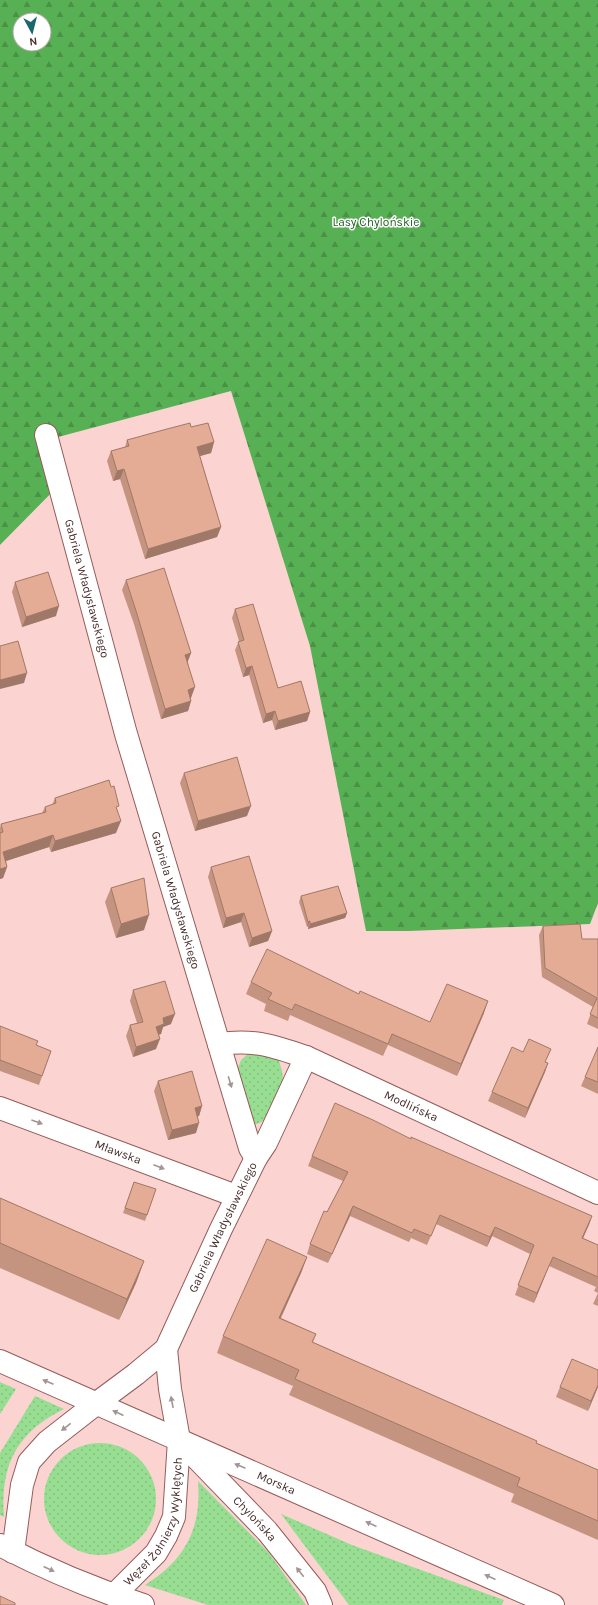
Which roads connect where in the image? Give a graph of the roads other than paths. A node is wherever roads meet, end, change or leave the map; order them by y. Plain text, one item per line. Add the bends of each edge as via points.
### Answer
1 (46, 435) dead end
2 (219, 1044) junction
3 (306, 1057) junction
4 (0, 1108) edge
5 (256, 1158) junction
6 (598, 1193) edge
7 (236, 1196) junction
8 (166, 1349) junction
9 (0, 1361) edge
10 (96, 1403) junction
11 (179, 1440) junction
12 (7, 1548) edge
13 (114, 1595) junction
14 (143, 1605) edge
15 (320, 1605) edge
16 (553, 1605) edge

1 - 2 street, Gabriela Władysławskiego via 126,734
2 - 3 street, Modlińska via 239,1041 266,1044
2 -> 5 street, Gabriela Władysławskiego via 250,1148
3 - 5 street via 266,1143
3 - 6 street, Modlińska
4 -> 7 street, Mławska
5 - 7 street, Gabriela Władysławskiego
7 - 8 street, Gabriela Władysławskiego
8 - 10 street, Gabriela Władysławskiego
11 -> 8 street
10 -> 9 street, Morska
11 -> 10 street, Morska
10 -> 12 street via 47,1442 29,1462
11 - 13 street, Węzeł Żołnierzy Wyklętych via 174,1517 156,1553
15 -> 11 street, Chylońska via 315,1591 267,1531
16 -> 11 street, Morska
12 -> 13 street via 58,1573
13 - 14 street

